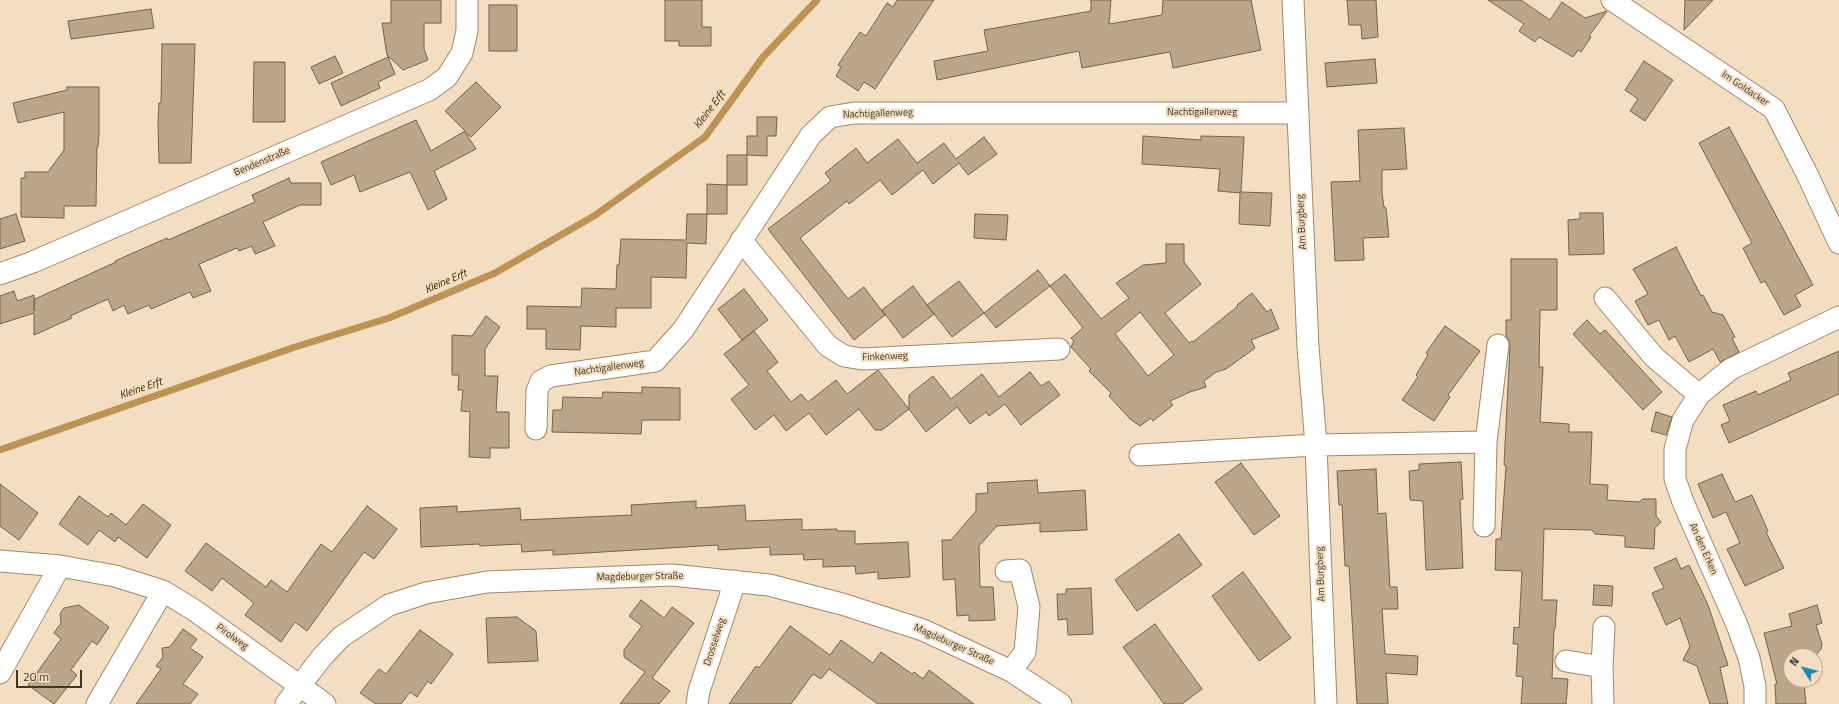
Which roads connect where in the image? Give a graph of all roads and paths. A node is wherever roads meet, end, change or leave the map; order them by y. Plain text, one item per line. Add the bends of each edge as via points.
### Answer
1 (467, 0) edge
2 (1293, 0) edge
3 (1612, 0) edge
4 (1297, 113) junction
5 (741, 240) junction
6 (1839, 243) edge
7 (0, 274) edge
8 (1606, 298) dead end
9 (1839, 317) edge
10 (1498, 345) dead end
11 (1058, 349) dead end
12 (1699, 395) junction
13 (536, 429) dead end
14 (1486, 442) junction
15 (1316, 445) junction
16 (1140, 455) dead end
17 (1484, 526) dead end
18 (0, 561) edge
19 (60, 566) junction
20 (1006, 571) dead end
21 (735, 581) junction
22 (163, 591) junction
23 (1604, 627) dead end
24 (1566, 661) dead end
25 (1602, 667) junction
26 (1011, 672) junction
27 (0, 673) edge
28 (299, 685) junction
29 (97, 704) edge
30 (286, 704) edge
31 (325, 704) edge
32 (697, 704) edge
33 (1061, 704) edge
34 (1326, 704) edge
35 (1603, 704) edge
36 (1755, 704) edge

1 - 7 street, Bendenstraße via 467,31 462,53 447,77 429,90
2 - 4 street, Am Burgberg
3 - 6 street, Im Goldacker via 1774,109
4 - 5 street, Nachtigallenweg via 861,113 830,117 811,135
4 - 15 street, Am Burgberg via 1308,347
5 - 11 street, Finkenweg via 828,346 844,356 862,359
5 - 13 street, Nachtigallenweg via 683,330 655,361 551,376 541,380 537,391
8 - 12 street via 1654,357
9 - 12 street, An den Erken via 1731,369
10 - 14 street
12 - 36 street, An den Erken via 1683,420 1675,449 1675,479 1749,658 1755,686
14 - 15 street
14 - 17 street
15 - 16 street
15 - 34 street, Am Burgberg
18 - 19 street, Pirolweg
19 - 22 street, Pirolweg via 115,576
19 - 27 street
20 - 26 street via 1020,570 1029,607 1026,652
21 - 26 street, Magdeburger Straße via 776,587 842,604 923,630
21 - 28 street, Magdeburger Straße via 672,575 487,582 426,593 389,605 340,637
21 - 32 street, Drosselweg
22 - 28 street, Pirolweg
22 - 29 street
23 - 25 street
24 - 25 street
25 - 35 street
26 - 33 street, Magdeburger Straße
28 - 30 street, Magdeburger Straße
28 - 31 street, Pirolweg

